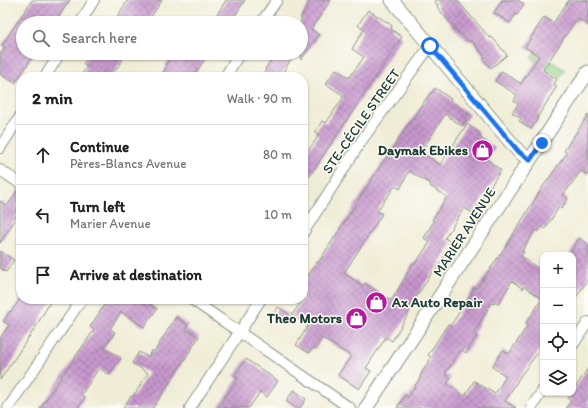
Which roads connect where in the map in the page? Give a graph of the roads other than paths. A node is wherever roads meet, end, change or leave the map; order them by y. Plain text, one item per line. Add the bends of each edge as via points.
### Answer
1 (94, 0) edge
2 (277, 0) edge
3 (392, 0) edge
4 (84, 16) edge
5 (266, 16) edge
6 (430, 46) junction
7 (56, 60) edge
8 (236, 60) edge
9 (48, 72) edge
10 (228, 72) edge
11 (588, 72) edge
12 (16, 123) edge
13 (0, 148) edge
14 (530, 160) junction
15 (0, 170) edge
16 (16, 181) edge
17 (308, 225) edge
18 (79, 304) edge
19 (198, 304) edge
20 (258, 304) edge
21 (588, 322) edge
22 (240, 332) junction
23 (576, 340) edge
24 (540, 394) edge
25 (8, 408) edge
26 (190, 408) edge
27 (350, 408) edge
28 (366, 408) edge
29 (531, 408) edge

1 - 4 street
2 - 5 street
3 - 6 street
6 - 14 street via 519,152
6 - 17 street, STE-CÉCILE STREET via 362,140
7 - 9 street
8 - 10 street
11 - 14 street, MARIER AVENUE
12 - 13 street
14 - 28 street, MARIER AVENUE
15 - 16 street
18 - 25 street
19 - 22 street
20 - 22 street
21 - 23 street
22 - 26 street
22 - 27 street
24 - 29 street

